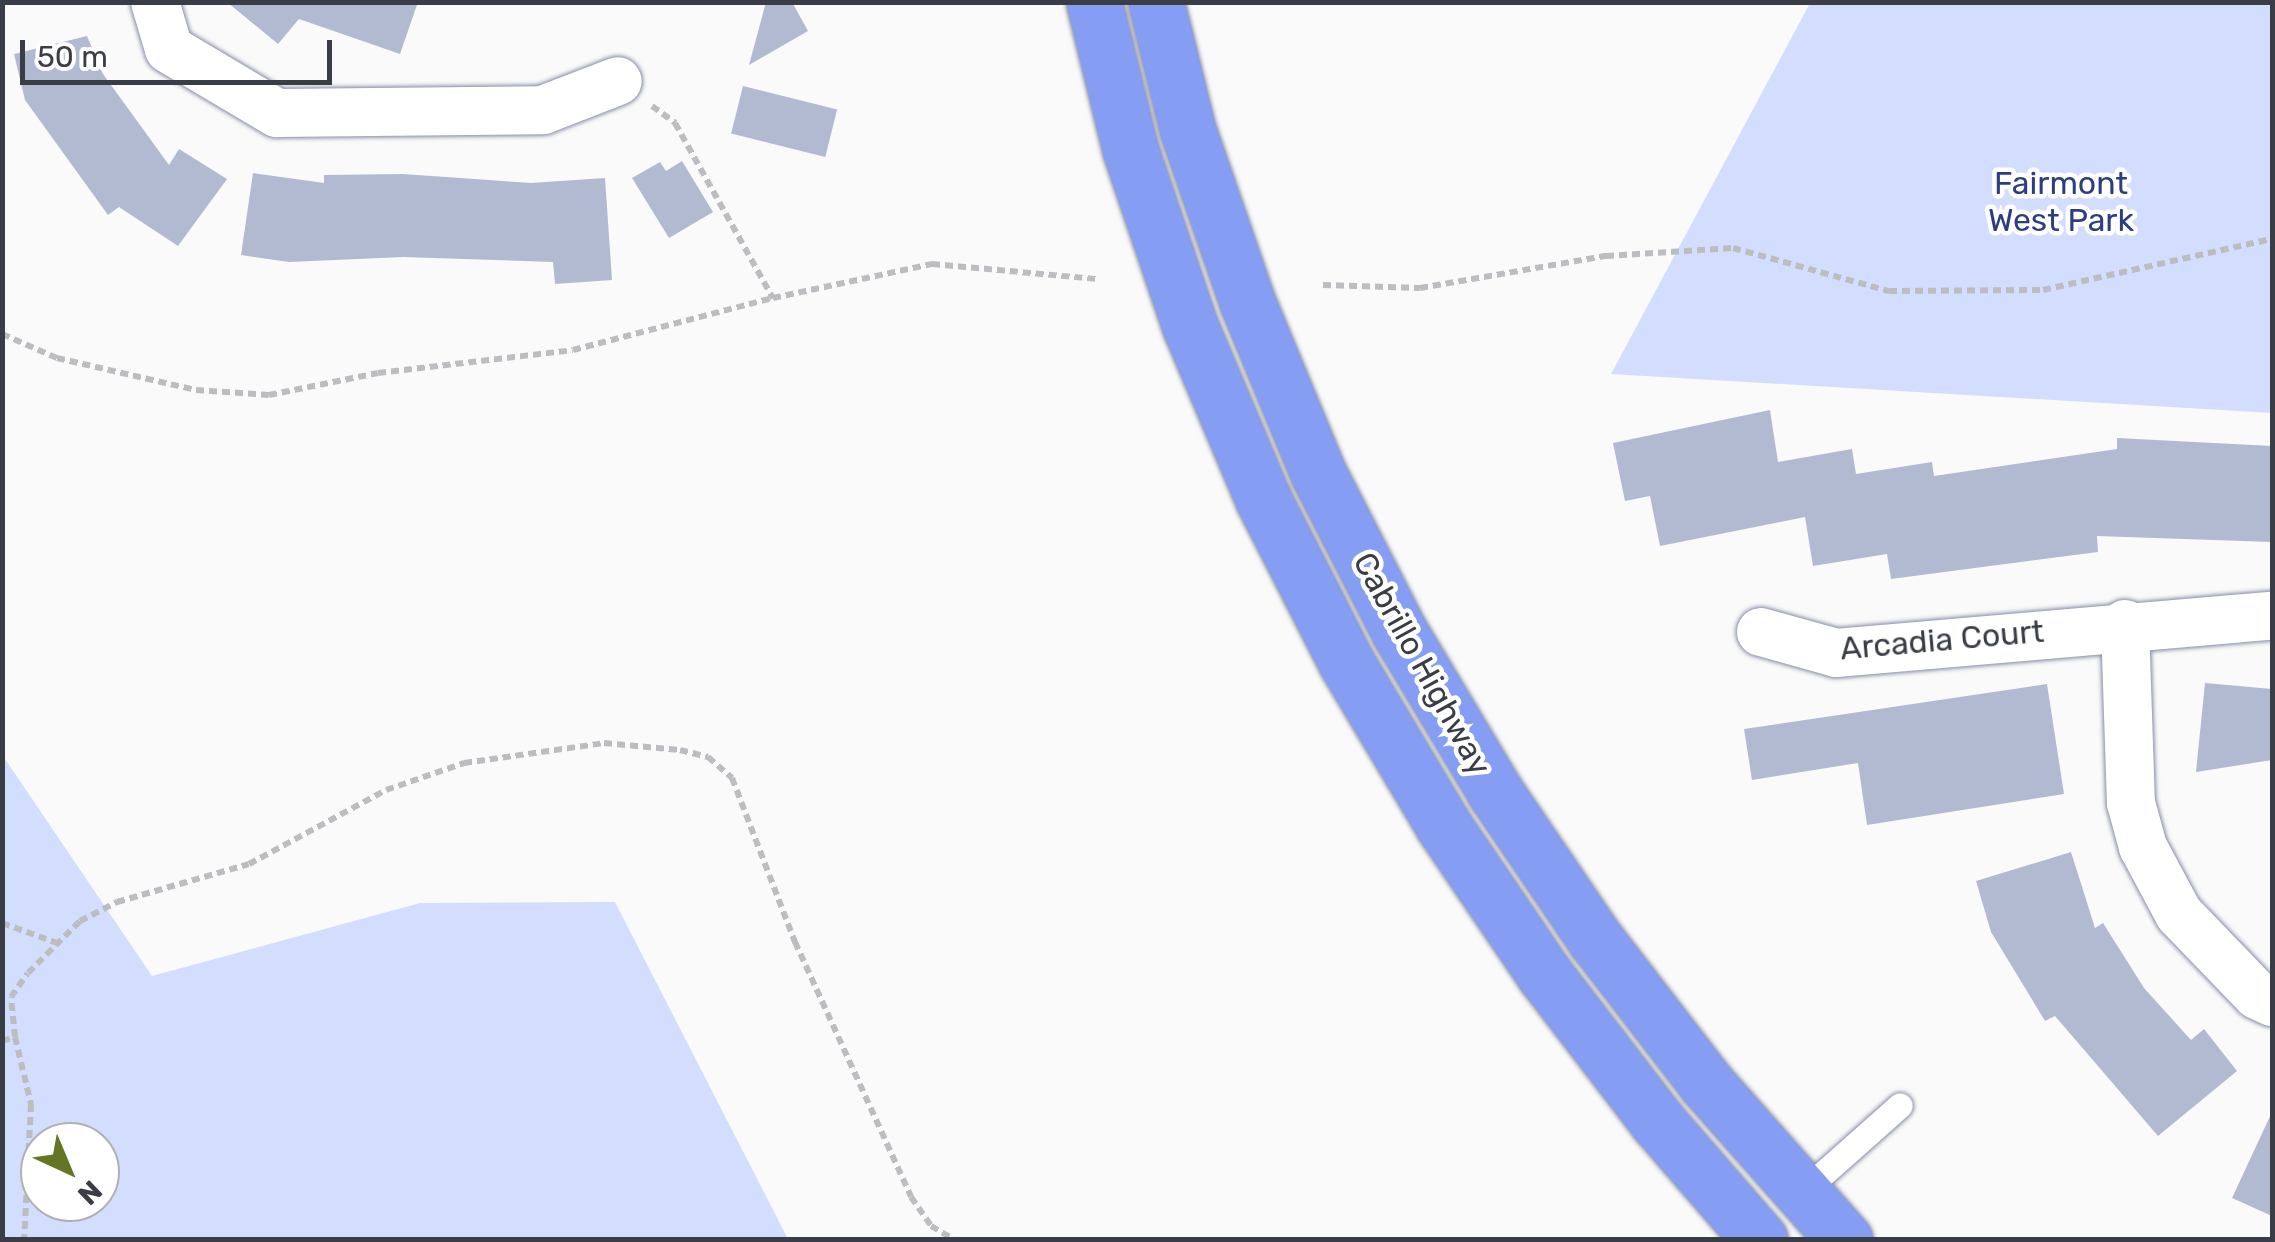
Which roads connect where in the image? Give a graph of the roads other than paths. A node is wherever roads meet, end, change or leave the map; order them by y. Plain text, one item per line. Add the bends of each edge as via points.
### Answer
1 (155, 2) edge
2 (1094, 2) edge
3 (1156, 2) edge
4 (618, 81) road end
5 (2272, 616) edge
6 (2125, 624) junction
7 (1760, 632) dead end
8 (2272, 1002) edge
9 (1900, 1105) dead end
10 (1801, 1193) junction
11 (1760, 1240) edge
12 (1845, 1240) edge

1 - 4 street via 169,49 277,113 543,110
2 - 11 highway, Cabrillo Highway via 1130,149 1190,326 1263,499 1346,662 1443,825 1535,961 1657,1121
3 - 10 highway, Cabrillo Highway via 1188,131 1254,321 1318,473 1400,633 1495,792 1595,939
5 - 6 street, Arcadia Court
6 - 7 street, Arcadia Court via 1836,652
6 - 8 street via 2131,802 2143,847 2179,914 2257,995
9 - 10 lane
10 - 12 highway, Cabrillo Highway

